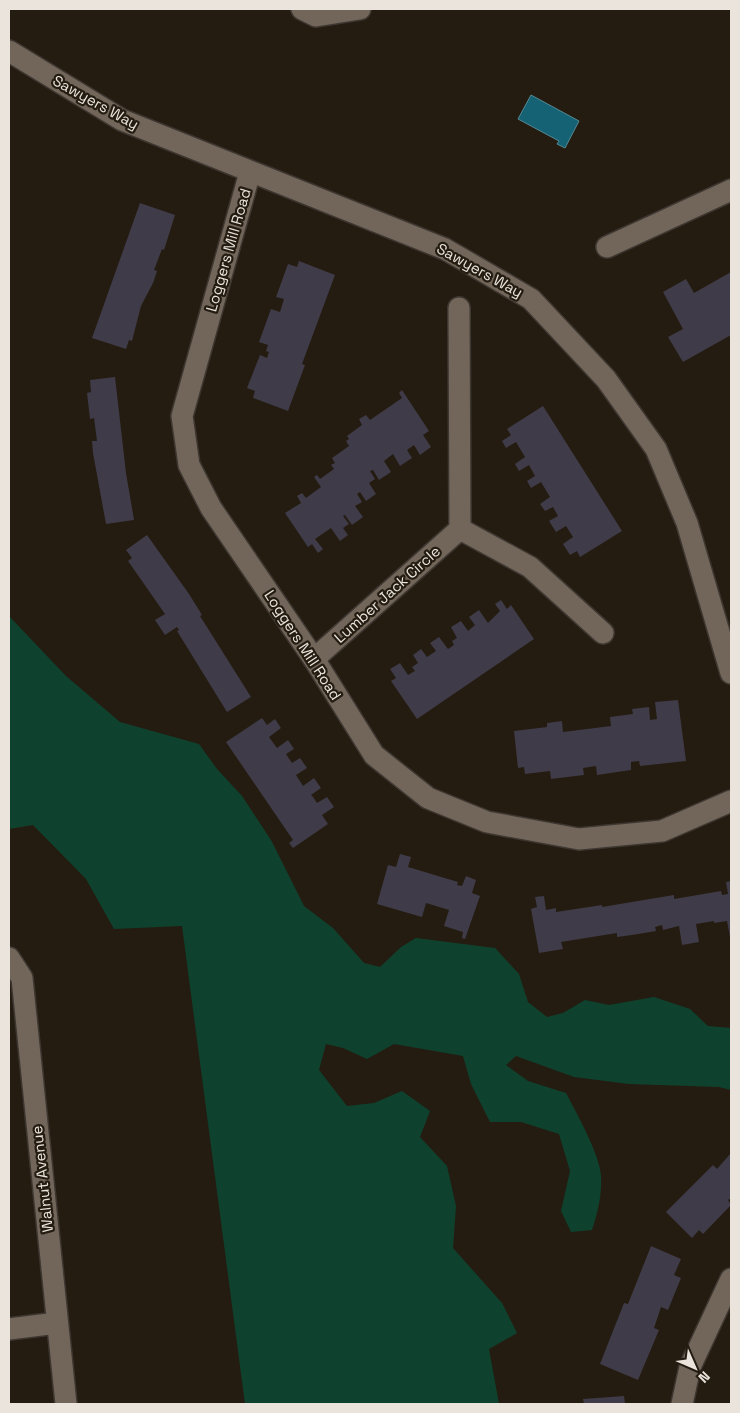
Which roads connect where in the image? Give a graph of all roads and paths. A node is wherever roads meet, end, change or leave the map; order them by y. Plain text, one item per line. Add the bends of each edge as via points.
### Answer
1 (302, 9) edge
2 (360, 9) edge
3 (9, 51) edge
4 (250, 172) junction
5 (731, 190) edge
6 (608, 247) dead end
7 (459, 308) dead end
8 (460, 529) junction
9 (603, 632) dead end
10 (314, 659) junction
11 (731, 673) edge
12 (731, 801) edge
13 (9, 958) edge
14 (731, 1279) edge
15 (57, 1323) junction
16 (9, 1329) edge
17 (66, 1404) edge
18 (682, 1404) edge

1 - 2 street via 316,16
3 - 4 street, Sawyers Way via 122,120
4 - 10 street, Loggers Mill Road via 182,416 189,465 211,508
4 - 11 street, Sawyers Way via 445,249 531,299 606,379 656,449 687,523
5 - 6 street
7 - 8 street
8 - 9 street via 530,567
8 - 10 street, Lumber Jack Circle
10 - 12 street, Loggers Mill Road via 374,755 428,798 487,822 579,839 662,830
13 - 15 street, Walnut Avenue via 22,978
14 - 18 street via 690,1367
15 - 16 street
15 - 17 street, Walnut Avenue

